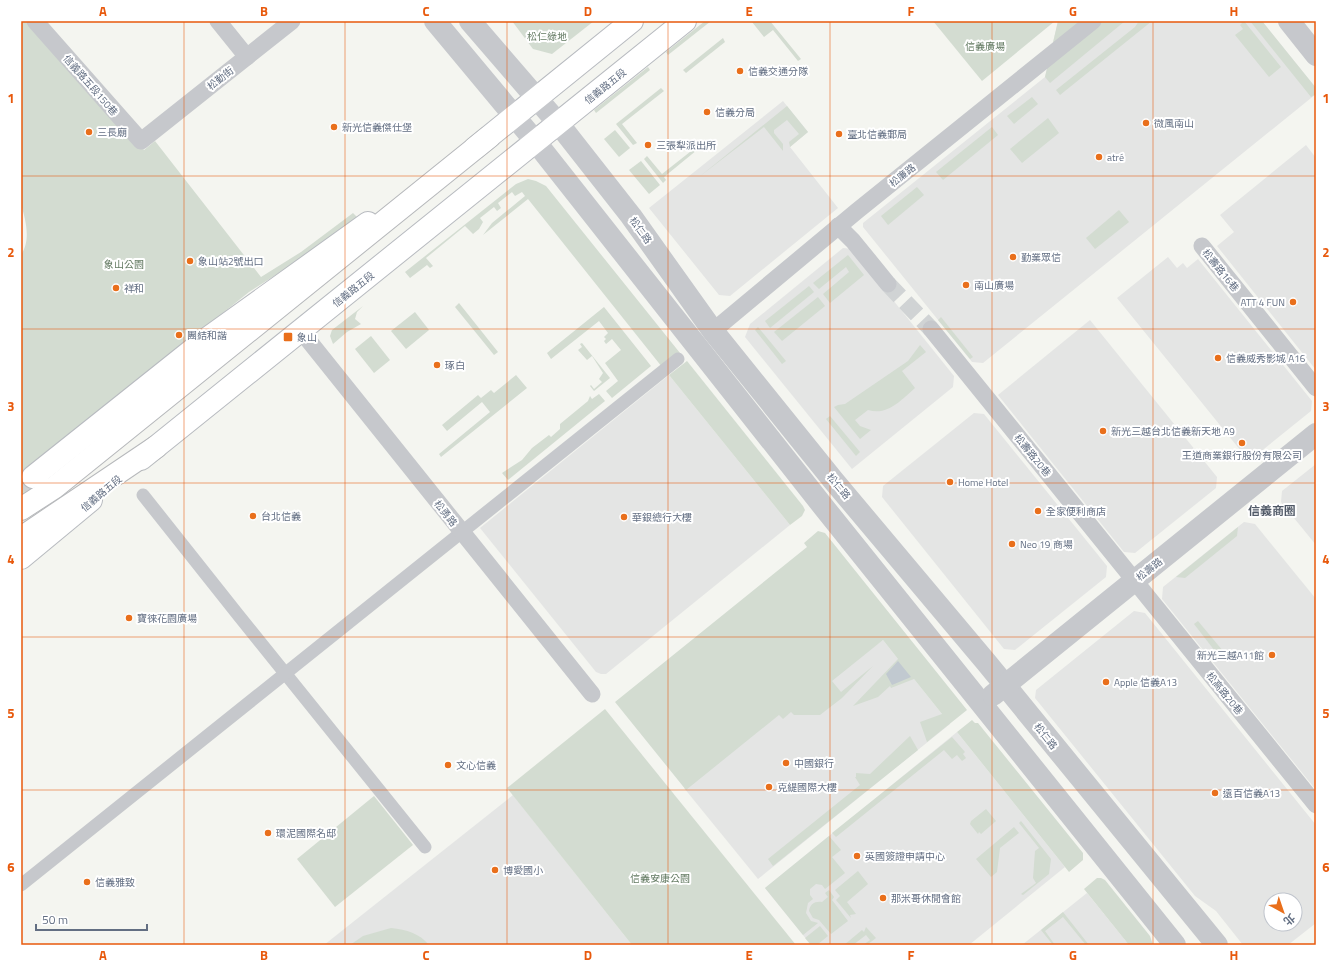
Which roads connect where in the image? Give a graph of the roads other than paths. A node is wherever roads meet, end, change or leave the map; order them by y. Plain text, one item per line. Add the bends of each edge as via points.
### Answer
1 (35, 21) edge
2 (218, 21) edge
3 (292, 21) edge
4 (435, 21) edge
5 (470, 21) edge
6 (632, 21) edge
7 (685, 21) edge
8 (1093, 21) edge
9 (1289, 21) edge
10 (1316, 55) edge
11 (247, 56) junction
12 (536, 97) junction
13 (514, 115) junction
14 (558, 124) junction
15 (149, 134) joint
16 (490, 137) junction
17 (535, 141) junction
18 (838, 226) junction
19 (1202, 246) dead end
20 (888, 284) tunnel mouth
21 (931, 329) tunnel mouth
22 (301, 331) junction
23 (713, 331) junction
24 (678, 359) dead end
25 (1316, 388) edge
26 (1316, 434) edge
27 (156, 447) junction
28 (33, 477) tunnel mouth
29 (144, 495) dead end
30 (21, 509) edge
31 (461, 532) junction
32 (21, 538) edge
33 (21, 558) edge
34 (1134, 581) junction
35 (285, 674) junction
36 (1005, 685) junction
37 (592, 694) dead end
38 (981, 704) junction
39 (1316, 805) edge
40 (426, 847) dead end
41 (21, 885) edge
42 (1174, 945) edge
43 (1217, 945) edge

1 - 15 street, 信義路五段150巷 via 141,141
2 - 11 street
3 - 11 street, 松勤街
4 - 13 street
5 - 12 street, 松仁路
6 - 12 main road
7 - 14 main road, 信義路五段
8 - 18 street, 松廉路
9 - 10 street
11 - 15 street, 松勤街
12 - 13 main road
12 - 14 street, 松仁路
13 - 16 main road
13 - 17 street
14 - 17 main road, 信義路五段
14 - 23 street, 松仁路 via 631,216
16 - 28 main road via 272,290 201,343
16 - 30 main road via 55,487
17 - 22 main road, 信義路五段
17 - 38 street
18 - 20 street
18 - 23 street, 松廉路
19 - 25 street, 松壽路16巷
21 - 34 street, 松壽路20巷
22 - 27 main road, 信義路五段
22 - 31 street, 松勇路
23 - 36 street, 松仁路 via 833,480
24 - 31 street
26 - 34 street, 松壽路
27 - 32 main road
27 - 33 main road, 信義路五段
29 - 35 street
31 - 35 street
31 - 37 street, 松勇路
34 - 36 street, 松壽路
34 - 39 street, 松高路20巷
35 - 40 street
35 - 41 street
36 - 38 street, 松壽路
36 - 43 street, 松仁路
38 - 42 street

